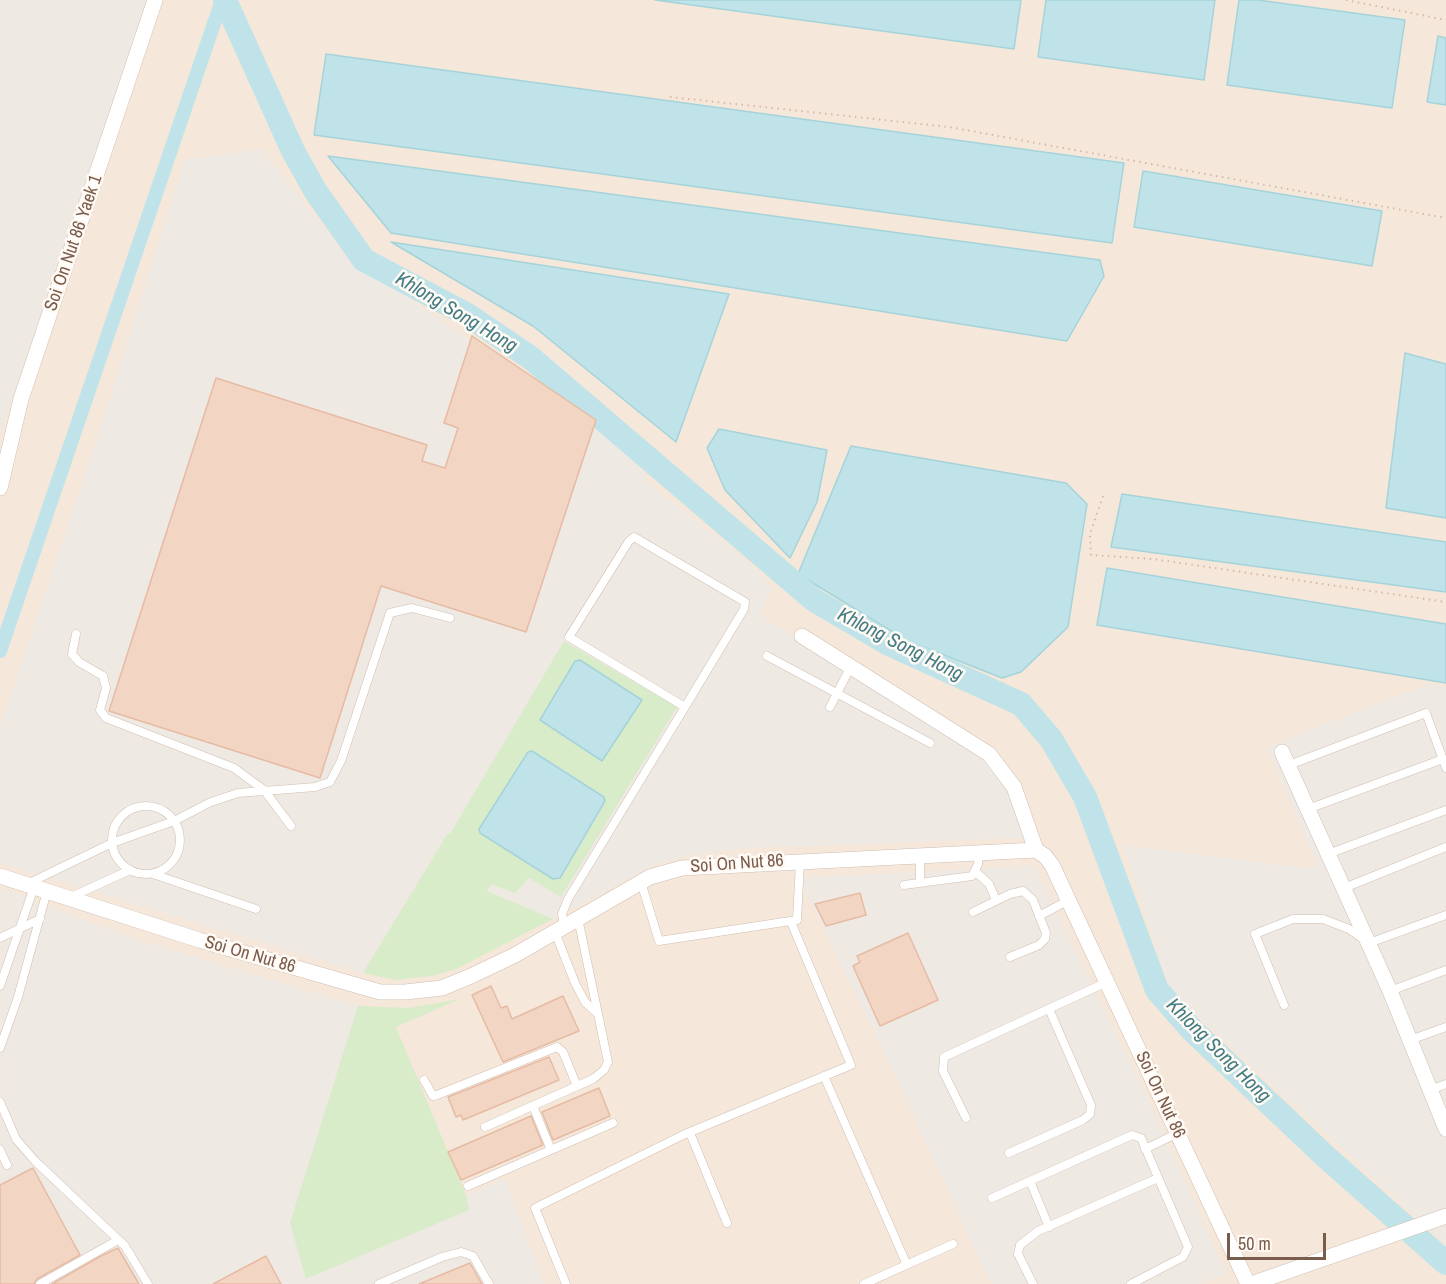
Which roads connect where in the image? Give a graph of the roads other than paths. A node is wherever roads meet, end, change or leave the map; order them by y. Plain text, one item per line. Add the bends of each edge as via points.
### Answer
1 (155, 0) edge
2 (0, 489) edge
3 (450, 618) dead end
4 (76, 634) dead end
5 (802, 636) dead end
6 (767, 656) dead end
7 (851, 666) junction
8 (837, 693) junction
9 (685, 707) junction
10 (830, 707) dead end
11 (930, 743) dead end
12 (1286, 759) joint
13 (1443, 759) junction
14 (1446, 768) edge
15 (264, 790) junction
16 (1308, 809) junction
17 (1446, 810) edge
18 (174, 821) junction
19 (291, 825) dead end
20 (112, 843) junction
21 (1446, 846) edge
22 (1036, 850) junction
23 (979, 852) junction
24 (1328, 854) junction
25 (920, 855) junction
26 (800, 860) junction
27 (130, 870) junction
28 (975, 871) junction
29 (152, 874) junction
30 (0, 876) edge
31 (641, 882) junction
32 (920, 883) junction
33 (904, 885) dead end
34 (36, 888) junction
35 (1344, 888) junction
36 (68, 898) junction
37 (996, 900) junction
38 (1069, 900) junction
39 (256, 909) dead end
40 (973, 912) dead end
41 (1446, 915) edge
42 (1040, 916) junction
43 (40, 919) junction
44 (791, 922) junction
45 (566, 925) junction
46 (18, 930) junction
47 (0, 939) edge
48 (1369, 943) junction
49 (1010, 957) dead end
50 (1446, 970) edge
51 (1107, 982) junction
52 (0, 986) edge
53 (1390, 991) junction
54 (1284, 1005) dead end
55 (1049, 1009) junction
56 (598, 1014) junction
57 (1446, 1027) edge
58 (1410, 1040) junction
59 (0, 1048) edge
60 (824, 1076) junction
61 (424, 1080) dead end
62 (1446, 1084) edge
63 (577, 1086) junction
64 (1430, 1090) junction
65 (0, 1102) edge
66 (532, 1106) junction
67 (966, 1118) dead end
68 (613, 1123) dead end
69 (485, 1127) dead end
70 (1446, 1129) edge
71 (690, 1132) junction
72 (1178, 1133) junction
73 (1145, 1149) junction
74 (0, 1150) edge
75 (551, 1150) junction
76 (1009, 1153) dead end
77 (7, 1165) dead end
78 (1158, 1178) junction
79 (1030, 1181) junction
80 (468, 1186) dead end
81 (992, 1198) dead end
82 (1446, 1216) edge
83 (727, 1223) dead end
84 (1049, 1227) junction
85 (118, 1240) junction
86 (953, 1244) dead end
87 (907, 1265) junction
88 (1270, 1281) edge
89 (39, 1284) edge
90 (148, 1284) edge
91 (379, 1284) edge
92 (489, 1284) edge
93 (566, 1284) edge
94 (864, 1284) edge
95 (1033, 1284) edge
96 (1131, 1284) edge
97 (1249, 1284) edge

1 - 2 street, Soi On Nut 86 Yaek 1 via 21,399
3 - 15 lane via 412,608 390,613 341,761 330,782 315,787
4 - 15 lane via 72,654 102,676 106,688 100,710 106,718 234,768
5 - 7 street
6 - 8 lane
7 - 8 lane
7 - 22 street via 989,754 1014,787
8 - 10 lane
8 - 11 lane
9 - 9 lane via 570,637 634,537 746,602
9 - 45 lane via 568,899 562,914
12 - 13 lane via 1426,713
12 - 16 street
13 - 14 lane
13 - 16 lane
15 - 18 lane via 211,802
15 - 19 lane
16 - 24 street
17 - 24 lane
18 - 20 lane
18 - 20 lane via 157,808 135,808 118,821
18 - 29 lane via 179,831 178,853 172,862
20 - 27 lane via 121,863
20 - 34 lane
21 - 35 lane
22 - 23 street, Soi On Nut 86
22 - 38 street, Soi On Nut 86 via 1052,865
23 - 25 street, Soi On Nut 86
23 - 28 lane
24 - 35 street
25 - 26 street, Soi On Nut 86
25 - 32 lane
26 - 31 street, Soi On Nut 86 via 682,868
26 - 44 lane via 797,920
27 - 29 lane
27 - 36 lane
28 - 32 lane via 972,876
28 - 37 lane via 990,884
29 - 39 lane
30 - 34 street, Soi On Nut 86
31 - 44 lane via 659,941
31 - 45 street, Soi On Nut 86
32 - 33 lane
34 - 36 street, Soi On Nut 86
34 - 43 lane
34 - 46 lane
35 - 48 street
36 - 45 street, Soi On Nut 86 via 380,992 442,988 515,955
37 - 40 lane
37 - 42 lane via 1023,891 1033,900
38 - 42 lane
38 - 51 street, Soi On Nut 86
41 - 48 lane
42 - 49 lane via 1045,939
43 - 46 lane
43 - 59 lane
44 - 60 lane via 851,1065
45 - 56 lane
45 - 56 lane via 585,1002
46 - 47 lane
46 - 52 lane
48 - 53 street
48 - 54 lane via 1349,929 1323,919 1293,919 1255,934
50 - 53 lane
51 - 55 lane
51 - 72 street, Soi On Nut 86
53 - 58 street
55 - 67 lane via 944,1058 943,1071
55 - 76 lane via 1091,1105 1090,1114
56 - 63 lane via 608,1062 600,1074
57 - 58 lane
58 - 64 street
60 - 71 lane
60 - 87 lane
61 - 63 lane via 433,1096 556,1047 563,1052
62 - 64 lane
63 - 66 lane
64 - 70 street
65 - 85 lane via 16,1139
66 - 69 lane
66 - 75 lane
68 - 75 lane
71 - 83 lane
71 - 93 lane via 535,1208
72 - 73 lane
72 - 97 street, Soi On Nut 86
73 - 78 lane
73 - 79 lane via 1141,1138 1132,1135
74 - 77 lane
75 - 80 lane
78 - 84 lane
78 - 96 lane via 1188,1247 1184,1257
79 - 81 lane
79 - 84 lane
82 - 88 street, Soi On Nut 86
84 - 95 lane via 1020,1245 1018,1254
85 - 89 lane
85 - 90 lane
86 - 87 lane
87 - 94 lane
88 - 97 street, Soi On Nut 86
91 - 92 lane via 461,1252 473,1256

